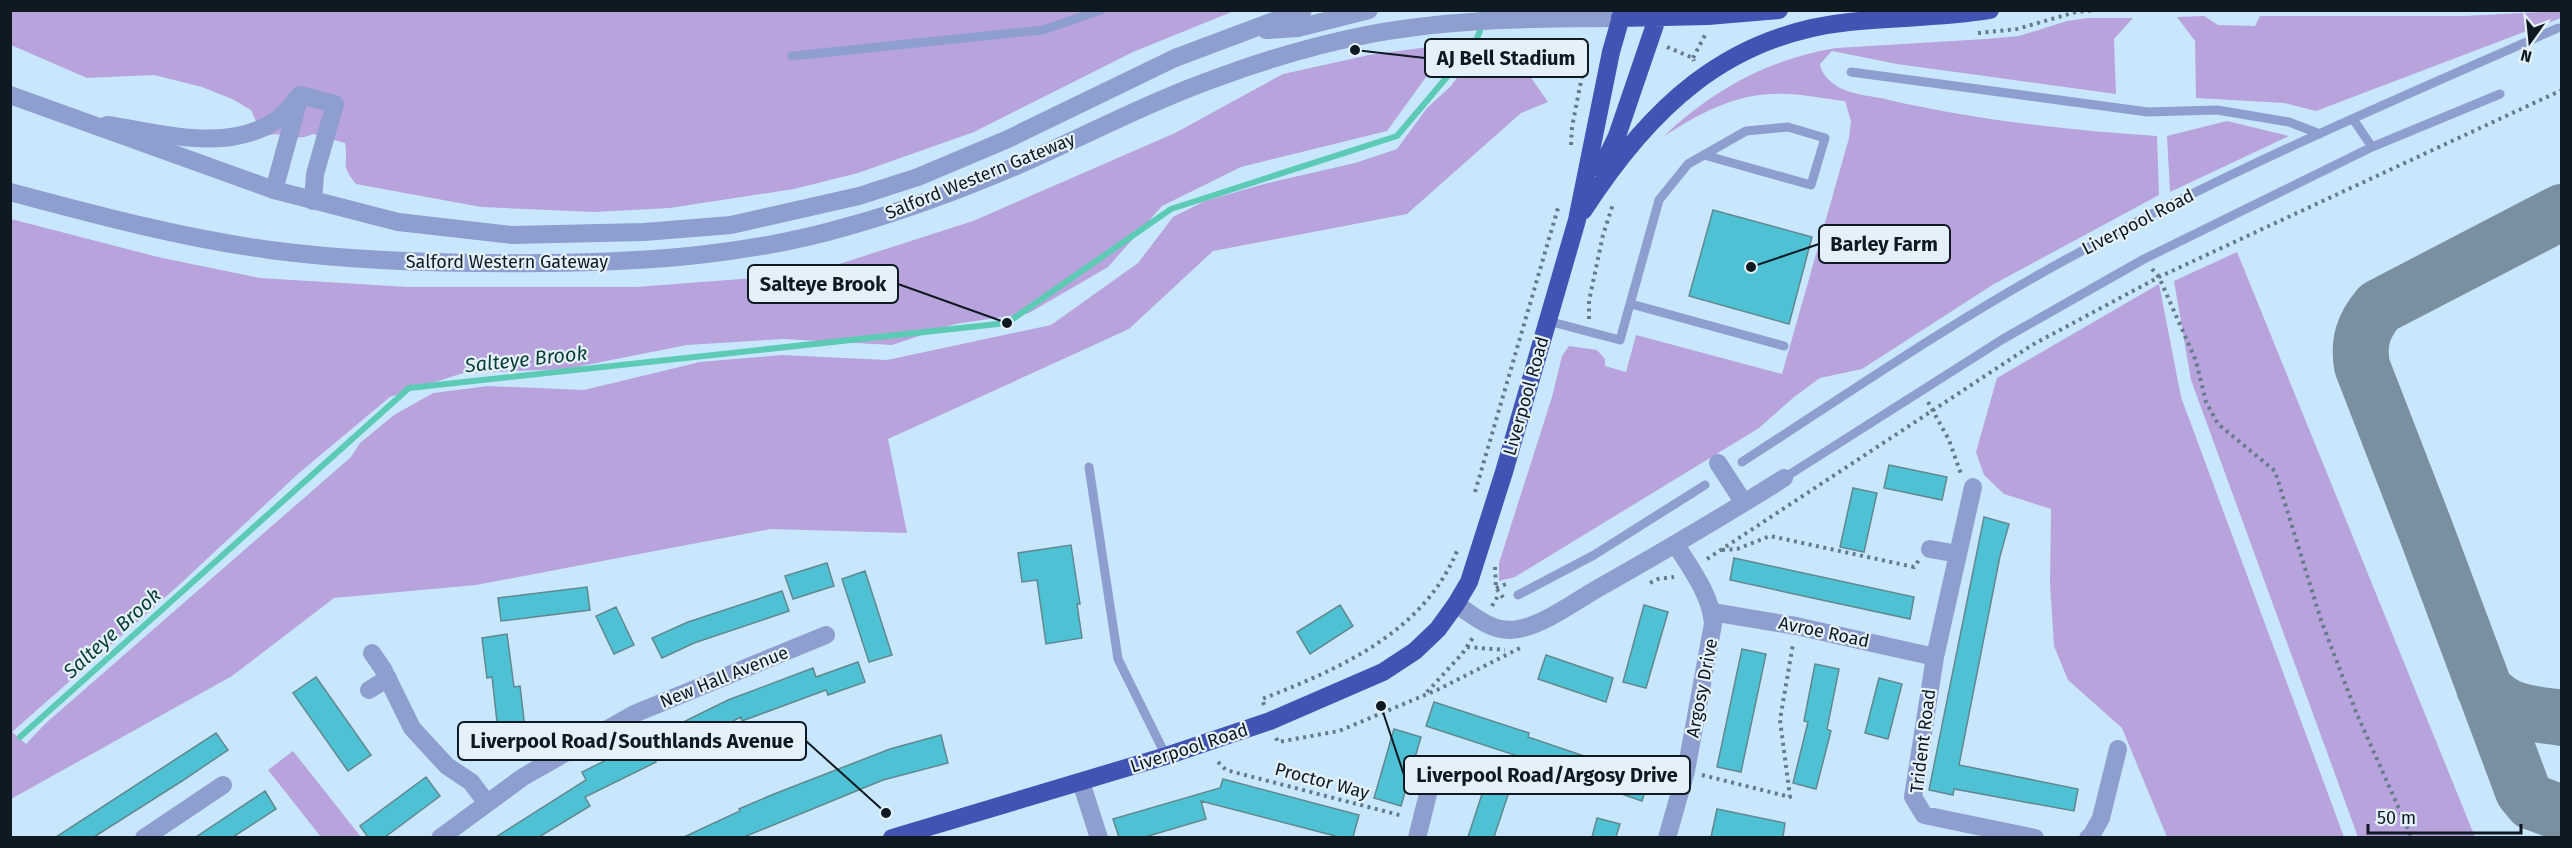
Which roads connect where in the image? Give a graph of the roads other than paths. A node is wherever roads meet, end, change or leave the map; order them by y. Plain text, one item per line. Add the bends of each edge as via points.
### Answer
1 (1101, 10) edge
2 (1303, 10) edge
3 (1369, 10) edge
4 (1779, 10) edge
5 (1990, 10) edge
6 (1658, 13) edge
7 (1621, 14) edge
8 (2558, 28) dead end
9 (1244, 31) junction
10 (792, 56) dead end
11 (1851, 72) dead end
12 (10, 94) edge
13 (2500, 94) dead end
14 (300, 95) junction
15 (2353, 119) junction
16 (83, 122) junction
17 (2320, 134) junction
18 (2372, 147) junction
19 (1704, 155) junction
20 (274, 190) junction
21 (10, 192) edge
22 (313, 201) junction
23 (1577, 220) junction
24 (1631, 304) junction
25 (1548, 321) junction
26 (1784, 346) dead end
27 (1742, 462) dead end
28 (1718, 463) dead end
29 (1089, 467) dead end
30 (1784, 478) joint
31 (1706, 485) dead end
32 (1973, 487) road end
33 (1744, 503) junction
34 (1676, 545) junction
35 (1930, 549) road end
36 (1958, 554) junction
37 (1518, 595) dead end
38 (1456, 604) junction
39 (1712, 612) junction
40 (826, 635) dead end
41 (372, 653) dead end
42 (1935, 657) junction
43 (388, 678) junction
44 (369, 690) dead end
45 (2118, 749) dead end
46 (1166, 756) junction
47 (1434, 770) dead end
48 (1081, 782) junction
49 (223, 785) dead end
50 (486, 802) junction
51 (1419, 829) edge
52 (144, 837) edge
53 (440, 837) edge
54 (892, 837) edge
55 (1099, 837) edge
56 (1667, 837) edge
57 (2035, 837) edge
58 (2088, 837) edge

1 - 10 lane via 1042,30
2 - 9 street, Salford Western Gateway
3 - 9 street via 1298,28
4 - 6 highway
5 - 23 highway via 1804,29 1742,51 1702,76 1666,106 1613,166
6 - 7 highway
6 - 23 highway, Liverpool Road via 1617,136
7 - 21 street, Salford Western Gateway via 1454,24 1333,42 1220,76 1153,102 1021,164 848,227 757,248 667,259 454,264 319,255 224,243
7 - 23 highway, Liverpool Road
8 - 15 lane, Liverpool Road
9 - 22 street, Salford Western Gateway via 1175,58 1008,139 918,177 859,196 731,225 644,232 512,235 398,222
11 - 17 lane via 2148,112 2217,110 2289,122
12 - 16 street, Salford Western Gateway
13 - 18 lane, Liverpool Road
14 - 16 street via 280,118 261,129 233,137 202,139
14 - 20 street
14 - 22 street via 335,104 315,174
15 - 17 lane, Liverpool Road
15 - 18 lane
16 - 20 street, Salford Western Gateway
17 - 27 lane, Liverpool Road via 2077,253
18 - 30 lane, Liverpool Road via 2144,258 2003,339
19 - 19 lane via 1746,131 1788,127 1825,138 1811,185
19 - 24 lane via 1688,164 1659,201
20 - 22 street, Salford Western Gateway
23 - 25 highway, Liverpool Road
24 - 25 lane via 1620,340
24 - 26 lane
25 - 38 highway, Liverpool Road via 1472,573
28 - 33 street
29 - 46 lane via 1118,659
30 - 33 street
31 - 37 lane via 1594,555
32 - 36 street, Trident Road
33 - 34 street
34 - 38 street via 1557,612 1518,629 1493,628
34 - 39 street, Argosy Drive
35 - 36 street
36 - 42 street, Trident Road
38 - 46 highway, Liverpool Road via 1415,651 1383,672 1270,721
39 - 42 street, Avroe Road
39 - 56 street, Argosy Drive via 1713,637 1686,771
40 - 50 street, New Hall Avenue via 634,714
41 - 43 street
42 - 57 street, Trident Road via 1913,797 1924,815
43 - 44 street
43 - 50 street via 412,728 447,766 471,782
45 - 58 street via 2102,818
46 - 48 highway, Liverpool Road
47 - 51 street
48 - 54 highway, Liverpool Road
48 - 55 street
49 - 52 street
50 - 53 street, New Hall Avenue

